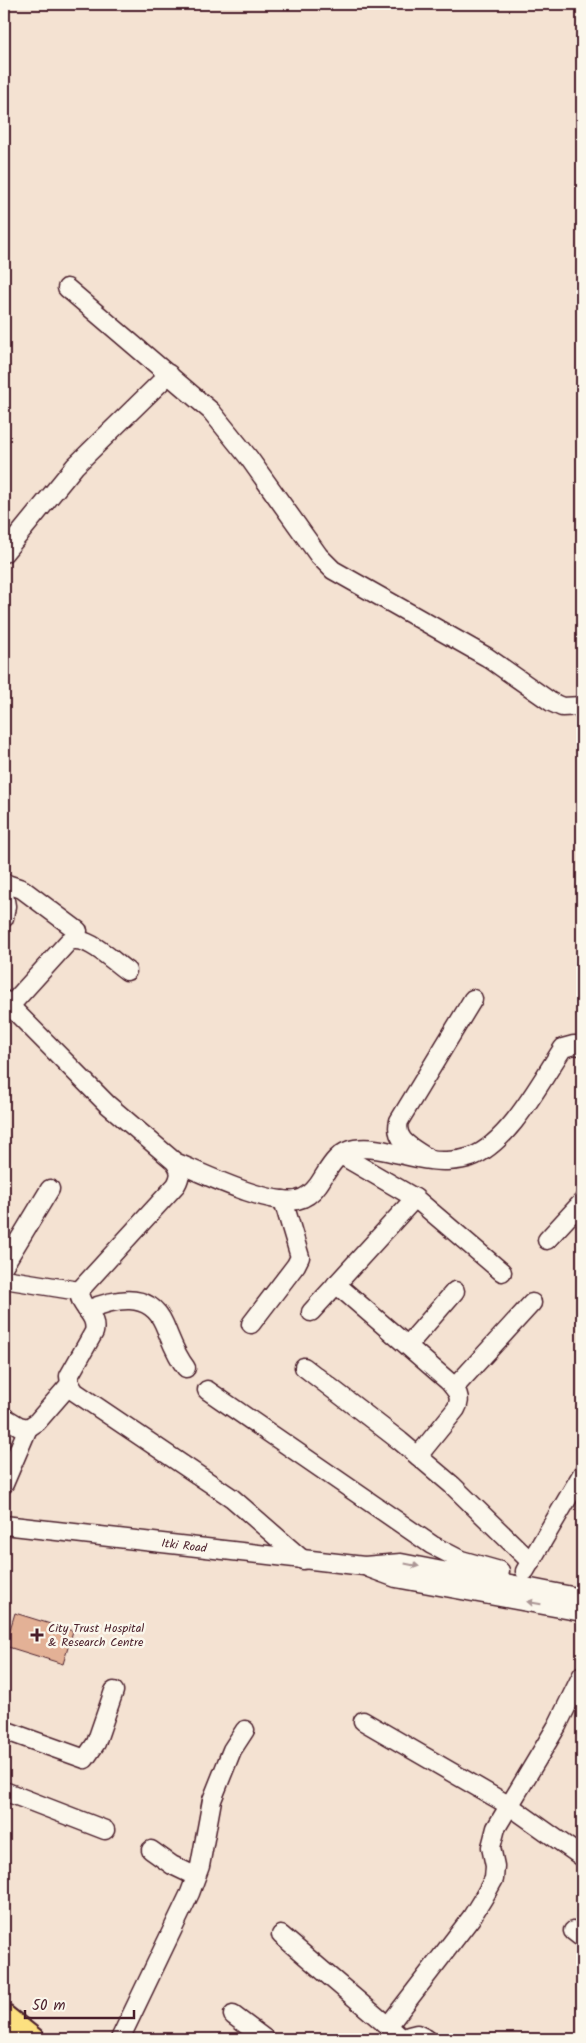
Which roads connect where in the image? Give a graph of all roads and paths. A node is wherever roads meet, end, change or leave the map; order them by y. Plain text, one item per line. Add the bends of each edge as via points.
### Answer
1 (67, 288) dead end
2 (169, 374) junction
3 (4, 553) edge
4 (582, 706) edge
5 (4, 883) edge
6 (4, 894) edge
7 (4, 918) edge
8 (78, 931) dead end
9 (127, 971) dead end
10 (473, 999) dead end
11 (7, 1003) edge
12 (582, 1046) edge
13 (341, 1155) junction
14 (430, 1160) junction
15 (175, 1162) junction
16 (50, 1189) dead end
17 (414, 1198) junction
18 (283, 1200) junction
19 (582, 1202) edge
20 (547, 1240) dead end
21 (4, 1265) edge
22 (502, 1272) dead end
23 (4, 1279) edge
24 (336, 1284) junction
25 (79, 1291) junction
26 (455, 1291) dead end
27 (532, 1303) dead end
28 (87, 1310) junction
29 (311, 1312) dead end
30 (251, 1324) dead end
31 (408, 1345) junction
32 (304, 1367) dead end
33 (186, 1368) dead end
34 (70, 1384) junction
35 (454, 1388) junction
36 (207, 1390) dead end
37 (4, 1417) edge
38 (28, 1428) junction
39 (418, 1456) junction
40 (582, 1474) edge
41 (4, 1484) edge
42 (4, 1525) edge
43 (303, 1560) junction
44 (531, 1562) junction
45 (364, 1566) junction
46 (520, 1581) junction
47 (582, 1598) edge
48 (582, 1612) edge
49 (582, 1675) edge
50 (114, 1692) dead end
51 (363, 1721) dead end
52 (4, 1730) edge
53 (245, 1730) dead end
54 (4, 1791) edge
55 (510, 1806) junction
56 (105, 1830) dead end
57 (151, 1850) dead end
58 (582, 1857) edge
59 (196, 1876) junction
60 (281, 1936) dead end
61 (4, 2016) edge
62 (234, 2016) dead end
63 (388, 2026) junction
64 (33, 2039) edge
65 (120, 2039) edge
66 (265, 2039) edge
67 (405, 2039) edge
68 (427, 2039) edge

1 - 2 street
2 - 3 street via 75,466
2 - 4 street via 226,428 318,556 333,570 487,657 551,702 562,707
5 - 8 street via 22,889
6 - 7 street
9 - 11 street via 85,941 68,941
10 - 14 street via 398,1120 396,1130 400,1139
11 - 15 street via 107,1104
12 - 14 street via 563,1048 524,1106 488,1147 464,1158
13 - 14 street via 353,1149 369,1148
13 - 17 street
13 - 18 street via 330,1164 308,1195 298,1200
15 - 18 street via 228,1184
15 - 25 street via 180,1169 176,1186
16 - 21 street
17 - 22 street
17 - 24 street
18 - 30 street via 300,1256
19 - 20 street
23 - 25 street
24 - 29 street
24 - 31 street
25 - 28 street via 79,1299
26 - 31 street
27 - 35 street
28 - 33 street via 112,1300 140,1301 164,1322 174,1350
28 - 34 street via 94,1318 94,1332 69,1376
31 - 35 street
32 - 39 street
34 - 38 street
34 - 43 street via 76,1392 232,1498
35 - 39 street via 460,1402
36 - 46 street via 444,1553
37 - 38 street
38 - 41 street
39 - 44 street
40 - 44 street
42 - 43 street, Itki Road
43 - 45 street, Itki Road
44 - 46 street
45 -> 46 street via 401,1563
48 -> 45 street via 396,1578
46 - 47 street
49 - 55 street via 557,1726
50 - 52 street via 96,1743 85,1759
51 - 55 street
53 - 59 street via 232,1750 212,1800
54 - 56 street
55 - 58 street
55 - 63 street via 492,1837 494,1879 472,1918
57 - 59 street
59 - 65 street
60 - 63 street
61 - 64 main road
62 - 66 street
63 - 67 street
67 - 68 street via 417,2034

